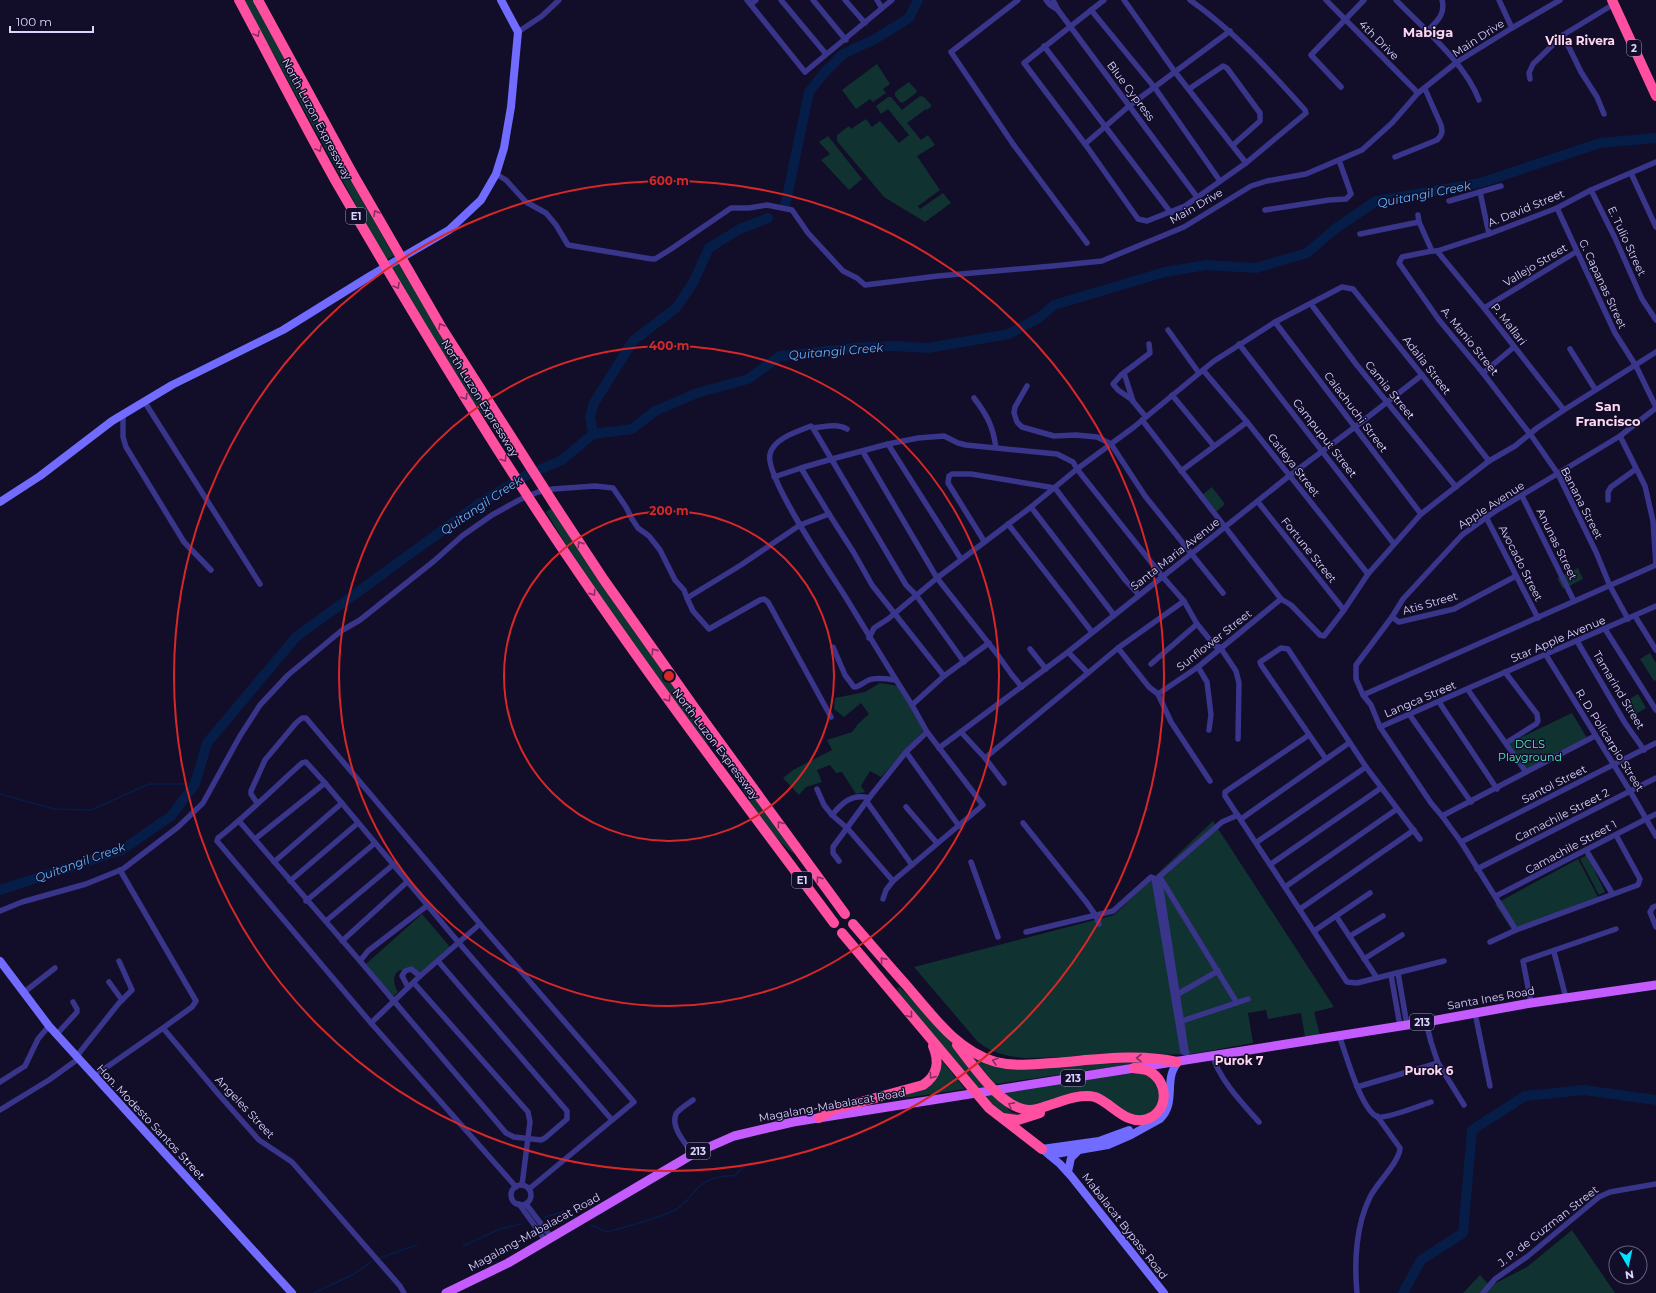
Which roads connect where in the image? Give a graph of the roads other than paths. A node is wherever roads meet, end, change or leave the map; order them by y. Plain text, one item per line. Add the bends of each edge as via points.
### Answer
1 (239, 0) edge
2 (258, 0) edge
3 (501, 0) edge
4 (559, 0) edge
5 (756, 0) edge
6 (781, 0) edge
7 (813, 0) edge
8 (845, 0) edge
9 (877, 0) edge
10 (892, 0) edge
11 (1018, 0) edge
12 (1046, 0) edge
13 (1053, 0) edge
14 (1104, 0) edge
15 (1124, 0) edge
16 (1190, 0) edge
17 (1326, 0) edge
18 (1364, 0) edge
19 (1396, 0) edge
20 (1442, 0) edge
21 (1499, 0) edge
22 (1557, 1) edge
23 (749, 2) edge
24 (1613, 2) edge
25 (882, 8) junction
26 (1058, 10) junction
27 (1091, 10) junction
28 (1345, 20) junction
29 (865, 23) junction
30 (1070, 26) junction
31 (1512, 28) junction
32 (1230, 31) junction
33 (518, 32) junction
34 (1426, 32) junction
35 (1563, 35) junction
36 (846, 40) junction
37 (1044, 46) junction
38 (826, 54) junction
39 (1457, 62) junction
40 (1175, 72) junction
41 (1530, 79) dead end
42 (1340, 87) dead end
43 (1154, 88) junction
44 (1190, 89) junction
45 (1425, 89) junction
46 (1418, 93) junction
47 (1656, 94) edge
48 (1479, 100) dead end
49 (1129, 106) junction
50 (1604, 114) dead end
51 (1105, 126) junction
52 (1085, 144) junction
53 (1233, 145) junction
54 (1395, 157) dead end
55 (1339, 160) junction
56 (1656, 162) edge
57 (1246, 163) junction
58 (1631, 173) junction
59 (496, 174) junction
60 (1220, 181) junction
61 (1501, 186) dead end
62 (1591, 190) junction
63 (1480, 192) junction
64 (1197, 197) junction
65 (1449, 201) dead end
66 (1557, 208) junction
67 (1265, 210) dead end
68 (1171, 213) junction
69 (1418, 215) dead end
70 (1419, 222) junction
71 (1656, 227) edge
72 (1360, 234) dead end
73 (1489, 234) junction
74 (1087, 243) dead end
75 (1434, 251) junction
76 (1576, 252) junction
77 (1400, 260) joint
78 (1311, 304) junction
79 (1484, 308) junction
80 (1656, 320) edge
81 (1275, 322) junction
82 (1168, 330) dead end
83 (1149, 344) dead end
84 (1239, 344) junction
85 (1514, 347) junction
86 (1570, 349) dead end
87 (1656, 352) edge
88 (1636, 366) junction
89 (1201, 372) junction
90 (1124, 373) junction
91 (1483, 373) junction
92 (1422, 375) junction
93 (1027, 386) dead end
94 (1595, 389) junction
95 (1172, 395) junction
96 (974, 398) dead end
97 (144, 401) junction
98 (1133, 401) junction
99 (1388, 402) junction
100 (1656, 408) edge
101 (1564, 410) junction
102 (123, 414) junction
103 (1144, 418) junction
104 (1247, 422) junction
105 (1355, 427) junction
106 (814, 428) junction
107 (847, 428) dead end
108 (1530, 434) junction
109 (1620, 436) junction
110 (888, 444) junction
111 (1111, 444) junction
112 (1214, 446) junction
113 (996, 448) junction
114 (1323, 451) junction
115 (863, 452) junction
116 (832, 459) junction
117 (1489, 460) junction
118 (801, 468) junction
119 (1077, 469) junction
120 (1636, 469) junction
121 (1181, 471) junction
122 (1558, 474) junction
123 (1289, 476) junction
124 (774, 478) junction
125 (1456, 487) junction
126 (1055, 488) junction
127 (1522, 496) junction
128 (1608, 500) dead end
129 (0, 502) edge
130 (1258, 502) junction
131 (1031, 507) junction
132 (829, 514) junction
133 (1421, 514) junction
134 (1486, 517) junction
135 (1008, 524) junction
136 (800, 525) junction
137 (1225, 527) junction
138 (984, 541) junction
139 (1394, 544) junction
140 (1192, 553) junction
141 (961, 559) junction
142 (1656, 565) edge
143 (211, 570) dead end
144 (1368, 574) junction
145 (1162, 576) junction
146 (1516, 576) junction
147 (937, 578) junction
148 (260, 584) dead end
149 (1610, 586) junction
150 (1223, 593) dead end
151 (916, 595) junction
152 (1139, 595) junction
153 (687, 598) junction
154 (1281, 599) junction
155 (1184, 601) junction
156 (1574, 601) junction
157 (1656, 606) edge
158 (1344, 610) junction
159 (894, 613) junction
160 (1114, 615) junction
161 (1635, 616) junction
162 (1392, 617) junction
163 (1538, 618) junction
164 (1628, 619) junction
165 (1197, 624) junction
166 (862, 626) junction
167 (874, 628) junction
168 (1605, 629) junction
169 (1092, 632) junction
170 (869, 638) junction
171 (1578, 641) junction
172 (989, 643) junction
173 (833, 647) dead end
174 (1220, 647) junction
175 (1118, 648) junction
176 (1030, 649) dead end
177 (1656, 650) edge
178 (1068, 652) junction
179 (1546, 655) junction
180 (964, 662) junction
181 (1151, 664) dead end
182 (1198, 667) junction
183 (1046, 669) junction
184 (1505, 672) junction
185 (1088, 673) junction
186 (944, 676) junction
187 (896, 680) junction
188 (1022, 686) junction
189 (1468, 690) junction
190 (1158, 694) junction
191 (1364, 694) junction
192 (1439, 702) junction
193 (912, 705) junction
194 (1656, 710) edge
195 (1409, 714) junction
196 (831, 717) dead end
197 (1380, 727) junction
198 (1208, 730) dead end
199 (928, 732) junction
200 (961, 732) junction
201 (1309, 735) junction
202 (1595, 736) junction
203 (1238, 739) dead end
204 (1506, 742) junction
205 (1349, 743) junction
206 (1656, 743) edge
207 (939, 748) junction
208 (1644, 750) junction
209 (906, 752) junction
210 (985, 758) junction
211 (1326, 759) junction
212 (1613, 765) junction
213 (1366, 767) junction
214 (1526, 772) junction
215 (1656, 778) edge
216 (1210, 781) dead end
217 (325, 783) junction
218 (1004, 783) dead end
219 (1381, 788) junction
220 (816, 789) dead end
221 (1497, 789) junction
222 (1630, 791) junction
223 (868, 800) junction
224 (1471, 802) junction
225 (257, 803) junction
226 (342, 803) junction
227 (906, 807) dead end
228 (1397, 809) junction
229 (1656, 814) edge
230 (832, 815) junction
231 (1442, 816) junction
232 (1240, 817) junction
233 (1645, 819) junction
234 (239, 821) junction
235 (358, 823) junction
236 (1024, 823) dead end
237 (959, 826) junction
238 (848, 829) junction
239 (1414, 830) junction
240 (1616, 835) junction
241 (1656, 836) edge
242 (1420, 839) dead end
243 (255, 840) junction
244 (1256, 842) junction
245 (1460, 842) junction
246 (375, 843) junction
247 (937, 843) junction
248 (1586, 850) junction
249 (839, 861) dead end
250 (274, 862) junction
251 (971, 862) dead end
252 (394, 864) junction
253 (1271, 864) junction
254 (912, 865) junction
255 (1476, 869) junction
256 (120, 870) junction
257 (1159, 877) junction
258 (290, 881) junction
259 (407, 882) junction
260 (893, 882) junction
261 (1285, 887) junction
262 (1370, 893) dead end
263 (1612, 893) junction
264 (1496, 896) junction
265 (883, 899) dead end
266 (306, 900) junction
267 (428, 905) junction
268 (1656, 906) edge
269 (1300, 909) junction
270 (0, 910) edge
271 (845, 914) dead end
272 (1096, 916) junction
273 (1336, 916) junction
274 (1383, 916) dead end
275 (326, 920) junction
276 (834, 923) dead end
277 (480, 924) junction
278 (853, 924) dead end
279 (1099, 924) dead end
280 (1656, 927) edge
281 (1516, 930) junction
282 (1616, 930) dead end
283 (1314, 931) junction
284 (1026, 932) dead end
285 (842, 933) dead end
286 (1402, 935) dead end
287 (1350, 936) junction
288 (998, 937) dead end
289 (342, 941) junction
290 (1490, 942) dead end
291 (459, 943) junction
292 (1554, 952) junction
293 (1364, 960) junction
294 (0, 961) edge
295 (119, 961) dead end
296 (360, 961) junction
297 (438, 961) junction
298 (1444, 961) dead end
299 (55, 968) dead end
300 (1218, 971) junction
301 (1398, 973) junction
302 (1391, 975) junction
303 (420, 976) junction
304 (1377, 978) junction
305 (109, 982) dead end
306 (414, 983) junction
307 (1656, 985) edge
308 (408, 987) junction
309 (1401, 990) junction
310 (1394, 991) junction
311 (23, 993) junction
312 (1178, 994) junction
313 (1566, 998) junction
314 (122, 1000) junction
315 (1248, 1000) dead end
316 (73, 1002) dead end
317 (394, 1002) junction
318 (1237, 1003) junction
319 (1531, 1003) junction
320 (1403, 1005) junction
321 (1396, 1006) junction
322 (1475, 1013) junction
323 (936, 1019) junction
324 (1182, 1021) junction
325 (1426, 1022) junction
326 (371, 1023) junction
327 (1403, 1025) junction
328 (49, 1026) junction
329 (163, 1028) junction
330 (57, 1034) junction
331 (1339, 1035) junction
332 (931, 1040) junction
333 (1213, 1056) junction
334 (77, 1058) junction
335 (1183, 1059) junction
336 (1438, 1063) junction
337 (1134, 1068) junction
338 (94, 1076) junction
339 (0, 1082) edge
340 (1490, 1086) dead end
341 (1357, 1087) junction
342 (693, 1100) dead end
343 (1431, 1102) dead end
344 (1464, 1105) dead end
345 (0, 1110) edge
346 (999, 1116) junction
347 (1377, 1116) junction
348 (819, 1118) junction
349 (612, 1120) junction
350 (1259, 1122) dead end
351 (1151, 1124) junction
352 (1129, 1130) dead end
353 (528, 1139) junction
354 (1079, 1150) junction
355 (1046, 1152) junction
356 (693, 1154) junction
357 (1068, 1172) junction
358 (1656, 1184) edge
359 (522, 1186) junction
360 (516, 1187) junction
361 (529, 1189) junction
362 (519, 1204) junction
363 (526, 1204) junction
364 (546, 1236) junction
365 (292, 1293) edge
366 (404, 1293) edge
367 (446, 1293) edge
368 (1164, 1293) edge
369 (1357, 1293) edge
370 (1483, 1293) edge

1 -> 276 highway, North Luzon Expressway / E1 via 335,179 429,340 540,515 684,722
271 -> 2 highway, North Luzon Expressway / E1 via 696,710 554,504 431,310 350,169
3 - 33 street
4 - 33 street via 542,16
5 - 23 street
6 - 38 street
7 - 36 street
8 - 29 street
9 - 25 street
10 - 25 street
11 - 74 street via 951,52 1013,144
12 - 26 street, Blue Cypress
13 - 26 street
14 - 27 street
15 - 40 street
16 - 32 street
17 - 28 street, 4th Drive
18 - 28 street
19 - 34 street
20 - 34 street via 1444,8 1440,19
21 - 31 street
22 - 31 street, Main Drive
23 - 38 street via 805,72
24 - 35 street
24 - 47 highway, 2
25 - 29 street
26 - 30 street, Blue Cypress
27 - 30 street
27 - 43 street
28 - 42 street via 1311,55
28 - 46 street, 4th Drive
29 - 36 street
30 - 37 street
30 - 49 street, Blue Cypress
31 - 39 street, Main Drive
32 - 40 street
32 - 57 street via 1258,58 1306,113
33 - 59 street via 511,107 504,148
34 - 39 street
35 - 41 street via 1534,64 1529,72
35 - 50 street
36 - 38 street
37 - 51 street
37 - 52 street via 1024,63
39 - 45 street, Main Drive
39 - 48 street via 1475,88
40 - 43 street
40 - 44 street
43 - 49 street
43 - 60 street
44 - 53 street
44 - 53 street via 1223,66 1227,68 1261,116 1260,121
45 - 46 street, Main Drive
45 - 54 street via 1441,125 1442,135 1437,140
46 - 55 street, Main Drive via 1366,147
49 - 51 street
49 - 64 street, Blue Cypress
51 - 52 street
51 - 68 street
52 - 68 street via 1138,219 1147,221
53 - 57 street
55 - 59 street, Main Drive via 1306,174 1251,186 1184,227 1102,261 865,285 842,271 808,233 792,210 767,206 731,208 655,259 568,246 546,213 526,202 506,180
55 - 67 street via 1351,194 1346,199
56 - 58 street, A. David Street
57 - 60 street
58 - 62 street, A. David Street
58 - 71 street
59 - 97 street via 481,200 449,230 283,330
60 - 64 street
61 - 63 street
62 - 66 street, A. David Street
62 - 80 street, E. Tulio Street via 1642,299
63 - 65 street
63 - 73 street
64 - 68 street
66 - 73 street, A. David Street
66 - 76 street, G. Capanas Street
69 - 70 street, P. Mallari
70 - 72 street
70 - 75 street, P. Mallari
73 - 75 street, A. David Street
75 - 77 street, A. David Street via 1402,257
75 - 79 street, P. Mallari
76 - 79 street, Vallejo Street
76 - 88 street, G. Capanas Street via 1615,333
77 - 91 street, A. Manio Street via 1401,268 1439,320
78 - 81 street
78 - 92 street, Adalia Street via 1338,289 1353,289
78 - 99 street, Camia Street
79 - 85 street, P. Mallari
81 - 84 street
81 - 105 street, Calachuchi Street
82 - 89 street, Catleya Street
83 - 90 street via 1150,353
84 - 89 street
84 - 114 street, Campuput Street
85 - 91 street
85 - 101 street, P. Mallari
86 - 94 street
87 - 88 street
88 - 94 street
88 - 100 street, G. Capanas Street
89 - 95 street
89 - 104 street, Catleya Street
90 - 98 street
90 - 98 street via 1113,384
91 - 108 street, A. Manio Street
92 - 99 street, Santa Maria Avenue
92 - 117 street, Adalia Street
93 - 111 street via 1014,413 1022,427 1054,436 1097,436
94 - 101 street
95 - 103 street
95 - 112 street
96 - 113 street via 987,414 994,431
97 - 102 street
97 - 148 street
98 - 103 street
99 - 105 street, Santa Maria Avenue
99 - 125 street, Camia Street
100 - 109 street, Apple Avenue
101 - 108 street
102 - 129 street via 40,476
102 - 143 street via 123,437 126,447 184,542
103 - 111 street
103 - 121 street
104 - 112 street
104 - 123 street, Catleya Street
105 - 114 street, Santa Maria Avenue
105 - 133 street, Calachuchi Street
106 - 107 street
106 - 116 street
106 - 124 street via 811,426 792,434 775,445 769,458
108 - 117 street via 1515,446
108 - 122 street, Banana Street
109 - 120 street
109 - 122 street, Apple Avenue
110 - 113 street via 944,436 958,443
110 - 115 street
110 - 141 street
111 - 119 street
111 - 140 street via 1145,496
112 - 121 street
113 - 119 street via 1057,454 1072,462
114 - 123 street, Santa Maria Avenue
114 - 139 street, Campuput Street
115 - 116 street
115 - 147 street
116 - 118 street
116 - 151 street via 906,585
117 - 125 street
118 - 124 street
118 - 132 street
119 - 126 street
119 - 145 street
120 - 128 street via 1611,487
120 - 142 street via 1650,502
121 - 137 street
122 - 127 street, Apple Avenue
122 - 149 street, Banana Street
123 - 130 street, Santa Maria Avenue
123 - 144 street, Catleya Street
124 - 136 street
125 - 133 street
126 - 131 street
126 - 138 street via 971,474 949,476 948,483
126 - 152 street
127 - 134 street, Apple Avenue
127 - 156 street, Anunas Street
130 - 137 street, Santa Maria Avenue
130 - 158 street, Fortune Street
131 - 135 street
131 - 160 street
132 - 136 street
132 - 159 street via 872,585
133 - 139 street
134 - 146 street, Avocado Street
134 - 162 street, Apple Avenue via 1462,535 1403,599
135 - 138 street
135 - 169 street
136 - 153 street
136 - 166 street
137 - 140 street, Santa Maria Avenue
137 - 154 street
138 - 141 street
139 - 144 street
140 - 145 street, Santa Maria Avenue
140 - 150 street
141 - 147 street
142 - 149 street
144 - 158 street
145 - 152 street, Santa Maria Avenue
145 - 155 street
146 - 162 street, Atis Street via 1454,609 1399,622
146 - 163 street, Avocado Street
147 - 151 street
147 - 172 street
149 - 156 street
149 - 164 street, Banana Street
151 - 159 street
151 - 180 street
152 - 160 street, Santa Maria Avenue
153 - 196 street via 693,611 709,629 760,600 768,602
153 - 256 street via 660,550 649,536 638,528 613,488 595,486 553,489 520,500 492,514 462,536 434,561 360,620 341,631 288,675 256,712 240,736 203,803 178,827
154 - 158 street via 1324,636
154 - 174 street, Sunflower Street
155 - 165 street
155 - 175 street
156 - 163 street
157 - 161 street, Star Apple Avenue
159 - 167 street
159 - 186 street
160 - 169 street, Santa Maria Avenue
161 - 164 street, Star Apple Avenue
161 - 177 street
162 - 191 street, Apple Avenue via 1356,665 1356,679
163 - 191 street
164 - 168 street, Star Apple Avenue
165 - 174 street via 1216,646
165 - 181 street
166 - 167 street
166 - 170 street
167 - 170 street
168 - 171 street, Star Apple Avenue
168 - 194 street
169 - 178 street, Santa Maria Avenue
170 - 187 street
171 - 179 street, Star Apple Avenue
171 - 208 street, Tamarind Street
172 - 180 street
172 - 188 street
173 - 187 street via 845,675 854,687 874,679
174 - 182 street, Sunflower Street
174 - 203 street via 1236,671 1239,683
175 - 185 street
175 - 190 street via 1149,687
176 - 183 street
178 - 183 street, Santa Maria Avenue
178 - 185 street
179 - 184 street, Star Apple Avenue
179 - 202 street, R. D. Policarpio Street
180 - 186 street
182 - 190 street, Sunflower Street
182 - 198 street via 1207,682 1211,715
183 - 188 street, Santa Maria Avenue
184 - 189 street, Star Apple Avenue
184 - 204 street via 1538,718 1536,724
185 - 210 street
186 - 193 street
187 - 193 street
188 - 200 street, Santa Maria Avenue
189 - 192 street, Langca Street
189 - 204 street
190 - 216 street via 1171,722
191 - 197 street, Apple Avenue
192 - 195 street, Langca Street
192 - 221 street
193 - 199 street
195 - 197 street, Langca Street
195 - 224 street
197 - 231 street, Apple Avenue
199 - 207 street
199 - 209 street
200 - 207 street, Santa Maria Avenue
200 - 210 street
201 - 205 street via 1260,663 1280,648 1288,649
201 - 211 street
201 - 232 street via 1225,792 1225,796
202 - 212 street, R. D. Policarpio Street
202 - 214 street
204 - 214 street
205 - 211 street
205 - 213 street
206 - 208 street, Santol Street
207 - 237 street via 983,805
208 - 212 street, Santol Street
209 - 223 street
209 - 237 street
210 - 218 street
211 - 232 street
212 - 222 street, R. D. Policarpio Street
212 - 245 street, Santol Street
213 - 219 street
213 - 244 street
214 - 221 street
215 - 222 street, Camachile Street 2
217 - 225 street via 304,762
217 - 226 street
217 - 243 street
219 - 228 street
219 - 253 street
220 - 230 street
221 - 224 street
222 - 233 street, R. D. Policarpio Street
222 - 255 street, Camachile Street 2
223 - 230 street via 860,796 852,797
223 - 238 street
223 - 254 street
224 - 231 street
225 - 234 street
225 - 277 street via 251,791 265,760 296,723 306,718
226 - 235 street
226 - 250 street
227 - 247 street
228 - 239 street
228 - 261 street
229 - 233 street, Camachile Street 1
230 - 238 street
231 - 245 street, Apple Avenue
232 - 244 street
232 - 257 street via 1222,822
233 - 240 street, Camachile Street 1
233 - 241 street, R. D. Policarpio Street
234 - 243 street
234 - 326 street via 217,841
235 - 246 street
235 - 258 street
236 - 272 street
237 - 247 street
238 - 249 street via 832,849
238 - 260 street
239 - 242 street
239 - 269 street
240 - 248 street, Camachile Street 1
240 - 263 street via 1641,881 1638,885
243 - 250 street
244 - 253 street
245 - 255 street, Apple Avenue
246 - 252 street
246 - 266 street
247 - 254 street
248 - 263 street
248 - 264 street, Camachile Street 1
250 - 258 street
251 - 288 street
252 - 259 street
252 - 275 street
253 - 261 street
254 - 260 street
255 - 264 street, Apple Avenue
256 - 270 street via 86,884
256 - 329 street via 196,1001 192,1007
257 - 300 street
257 - 312 street
258 - 266 street
259 - 267 street
259 - 289 street
260 - 265 street
261 - 269 street
262 - 273 street
263 - 281 street
264 - 281 street, Apple Avenue
266 - 275 street
267 - 291 street
267 - 296 street via 368,951
268 - 280 street via 1653,906 1650,912
269 - 283 street
272 - 279 street
272 - 284 street
272 - 335 street via 1113,911 1151,877 1154,878
273 - 283 street
273 - 287 street
274 - 287 street
275 - 289 street
277 - 291 street
277 - 349 street via 634,1102
323 -> 278 highway
281 - 290 street
282 - 292 street
283 - 304 street via 1347,982 1357,983
285 -> 332 highway
286 - 293 street
287 - 293 street
289 - 296 street
291 - 297 street
291 - 349 street
292 - 313 street
292 - 319 street via 1523,961
293 - 304 street
294 - 311 street, Hon. Modesto Santos Street
295 - 314 street via 132,990
296 - 317 street
297 - 303 street
297 - 353 street via 568,1111 567,1119 545,1138
298 - 301 street
299 - 311 street
300 - 312 street
300 - 318 street
301 - 302 street
301 - 309 street
302 - 304 street
302 - 310 street
303 - 306 street
303 - 308 street via 411,969 405,971 402,976
305 - 314 street
306 - 308 street
306 - 353 street via 528,1112
307 - 313 main road, Santa Ines Road / 213
308 - 317 street
309 - 310 street
309 - 320 street
310 - 321 street
311 - 328 street, Hon. Modesto Santos Street
312 - 324 street
313 - 319 main road, Santa Ines Road / 213
314 - 334 street
315 - 318 street
316 - 330 street via 77,1012
317 - 326 street
317 - 353 street via 506,1133
318 - 324 street
319 - 322 main road, Santa Ines Road / 213
320 - 321 street
320 - 327 street
321 - 327 street
322 - 325 main road, Santa Ines Road / 213
322 - 340 street
335 -> 323 highway via 1131,1058 1006,1064 969,1049
337 -> 323 highway via 1148,1071 1160,1080 1164,1089 1160,1108 1146,1119 1130,1119 1090,1096 1065,1100 1033,1110 1021,1109 1004,1100
324 - 335 street
325 - 327 main road, Santa Ines Road / 213
325 - 336 street
326 - 360 street
327 - 331 main road, Santa Ines Road / 213
328 - 330 street, Hon. Modesto Santos Street
328 - 339 street via 38,1039 25,1066
329 - 338 street
329 - 366 street, Angeles Street via 259,1140 292,1162
330 - 334 street, Hon. Modesto Santos Street
331 - 333 main road, Santa Ines Road / 213
331 - 341 street
332 - 346 highway
332 -> 348 highway via 937,1065 935,1073 926,1083 910,1090 835,1109
333 - 335 main road, Santa Ines Road / 213
333 - 350 street via 1223,1077
334 - 338 street, Hon. Modesto Santos Street
334 - 345 street via 49,1080
335 - 337 main road, Magalang-Mabalacat Road / 213
335 - 351 street via 1174,1066 1170,1074 1167,1110 1160,1119
336 - 341 street
336 - 344 street
337 - 348 main road, Magalang-Mabalacat Road / 213
338 - 365 street, Hon. Modesto Santos Street
341 - 347 street via 1365,1104
342 - 356 street via 677,1114 674,1122
343 - 347 street via 1386,1116
346 - 351 highway via 1018,1120 1069,1104 1087,1102 1097,1105 1128,1124
346 - 355 highway
347 - 369 street via 1400,1148 1400,1152 1376,1185 1365,1212 1357,1254
348 - 356 main road, Magalang-Mabalacat Road / 213 via 734,1136
349 - 361 street
351 - 354 street via 1114,1143
352 - 355 street via 1099,1141
353 - 359 street
354 - 355 street
354 - 357 street via 1071,1158
355 - 357 street, Mabalacat Bypass Road
356 - 364 main road, Magalang-Mabalacat Road / 213
357 - 368 street, Mabalacat Bypass Road
358 - 370 street, J. P. de Guzman Street via 1610,1192 1599,1197 1528,1256 1495,1279
359 - 360 street
359 - 361 street
360 - 362 street via 512,1192 512,1198
361 - 363 street via 530,1199
362 - 363 street
362 - 364 street
363 - 364 street
364 - 367 main road, Magalang-Mabalacat Road / 213 via 508,1262

